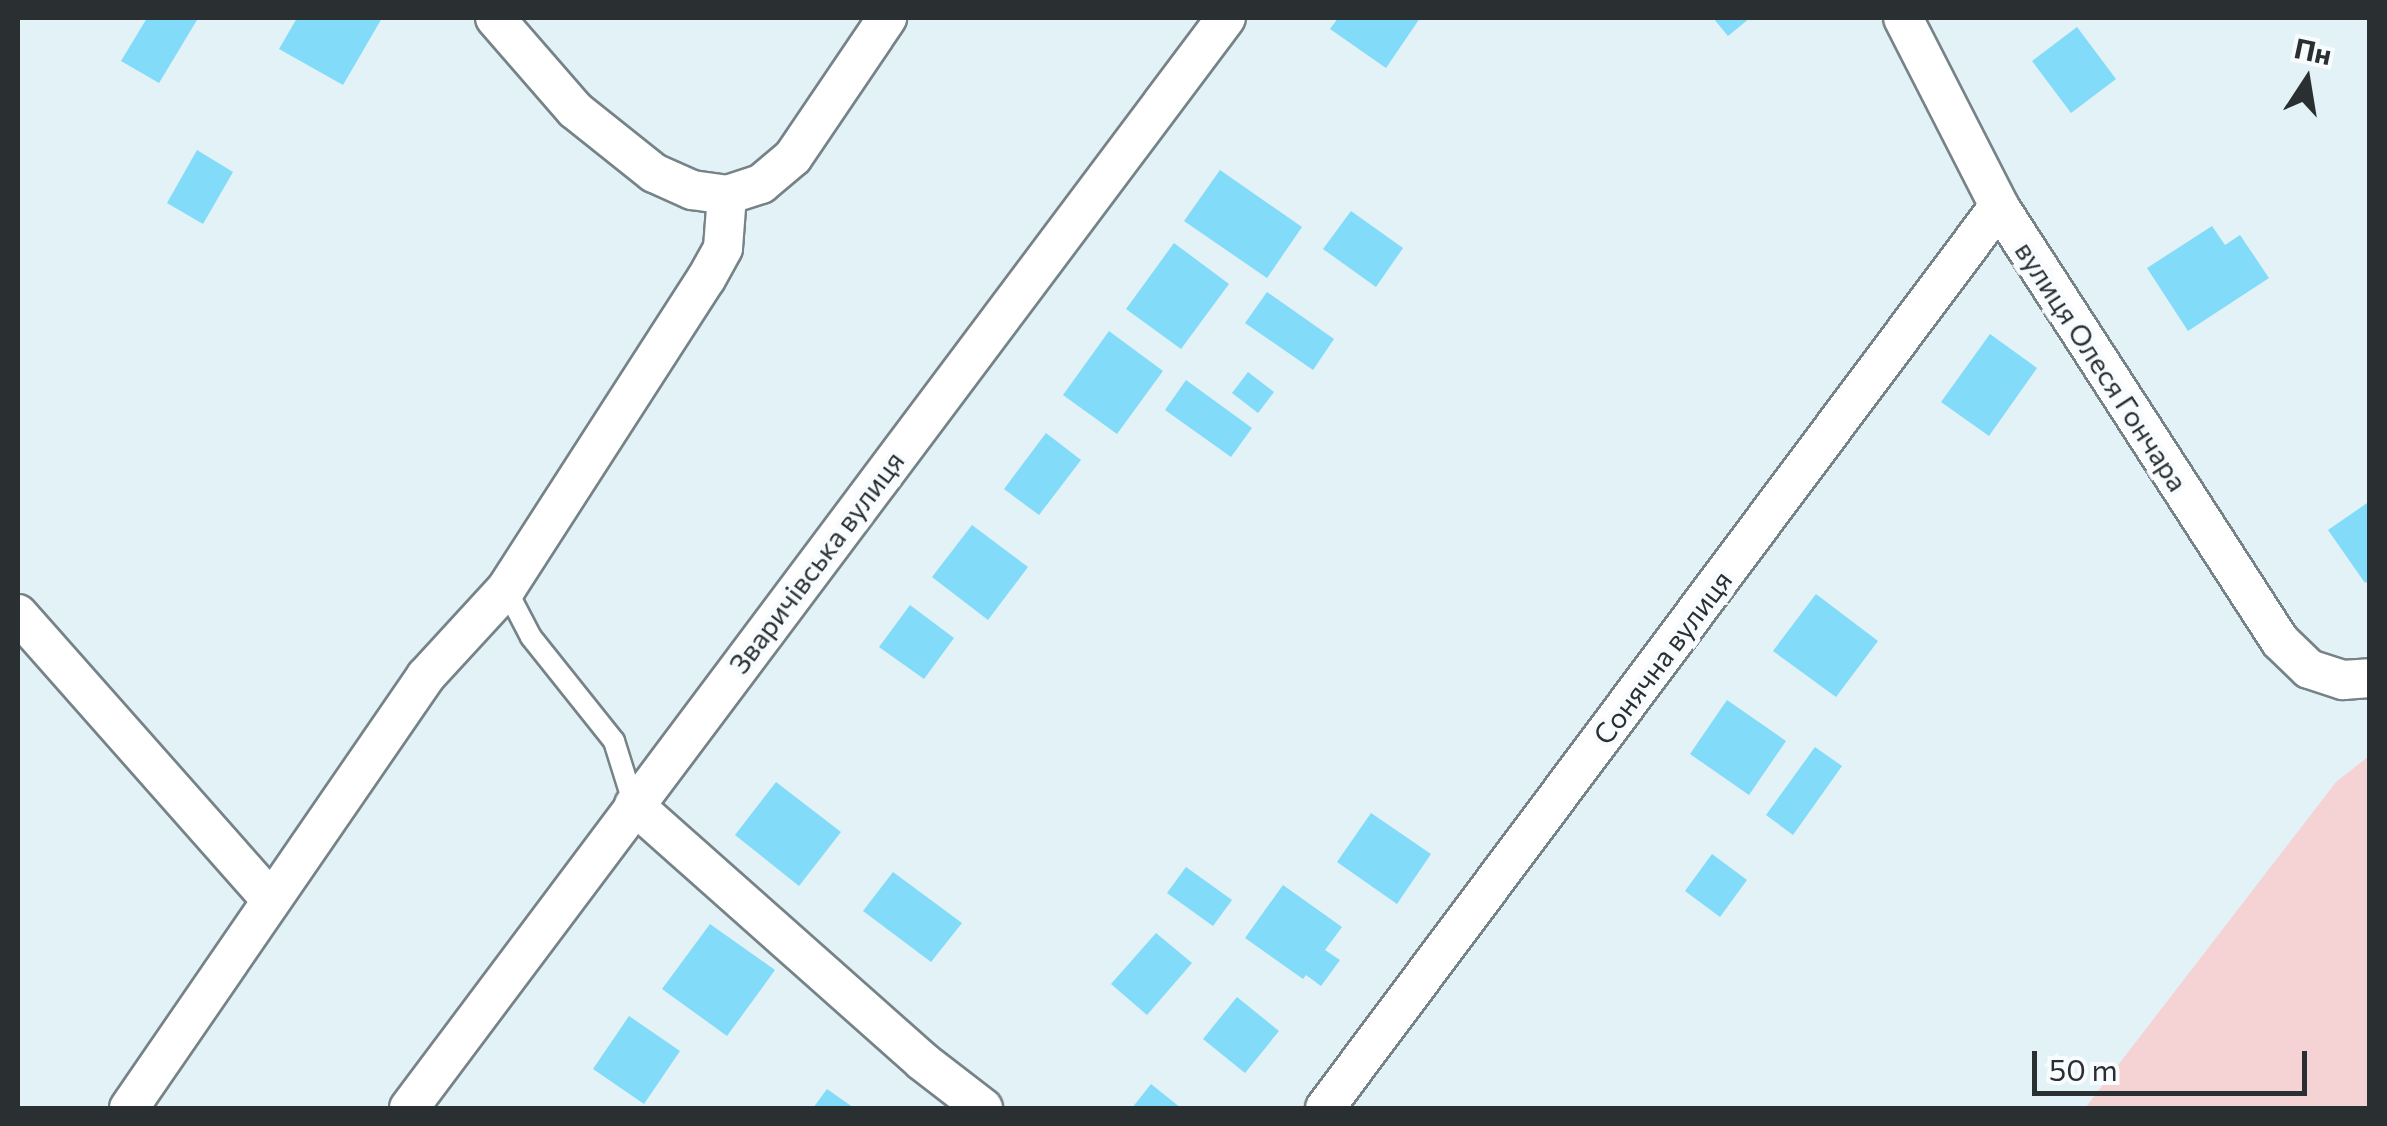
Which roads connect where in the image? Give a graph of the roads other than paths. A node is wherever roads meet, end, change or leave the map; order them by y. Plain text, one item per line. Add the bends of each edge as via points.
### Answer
1 (494, 18) edge
2 (886, 18) edge
3 (1226, 18) edge
4 (1903, 18) edge
5 (727, 194) junction
6 (1999, 206) junction
7 (506, 590) junction
8 (18, 614) edge
9 (2356, 679) edge
10 (634, 805) junction
11 (271, 900) junction
12 (129, 1108) edge
13 (409, 1108) edge
14 (983, 1108) edge
15 (1325, 1108) edge

1 - 5 street via 576,110 654,173 692,190
2 - 5 street via 793,157 761,184
3 - 10 street, Зваричівська вулиця
4 - 6 street, вулиця Олеся Гончара
5 - 7 street via 723,248
6 - 9 street, вулиця Олеся Гончара via 2280,641 2308,668
6 - 15 street, Сонячна вулиця
7 - 10 lane via 531,637 614,741
7 - 11 street via 426,676
8 - 11 street
10 - 13 street, Зваричівська вулиця
10 - 14 street
11 - 12 street

